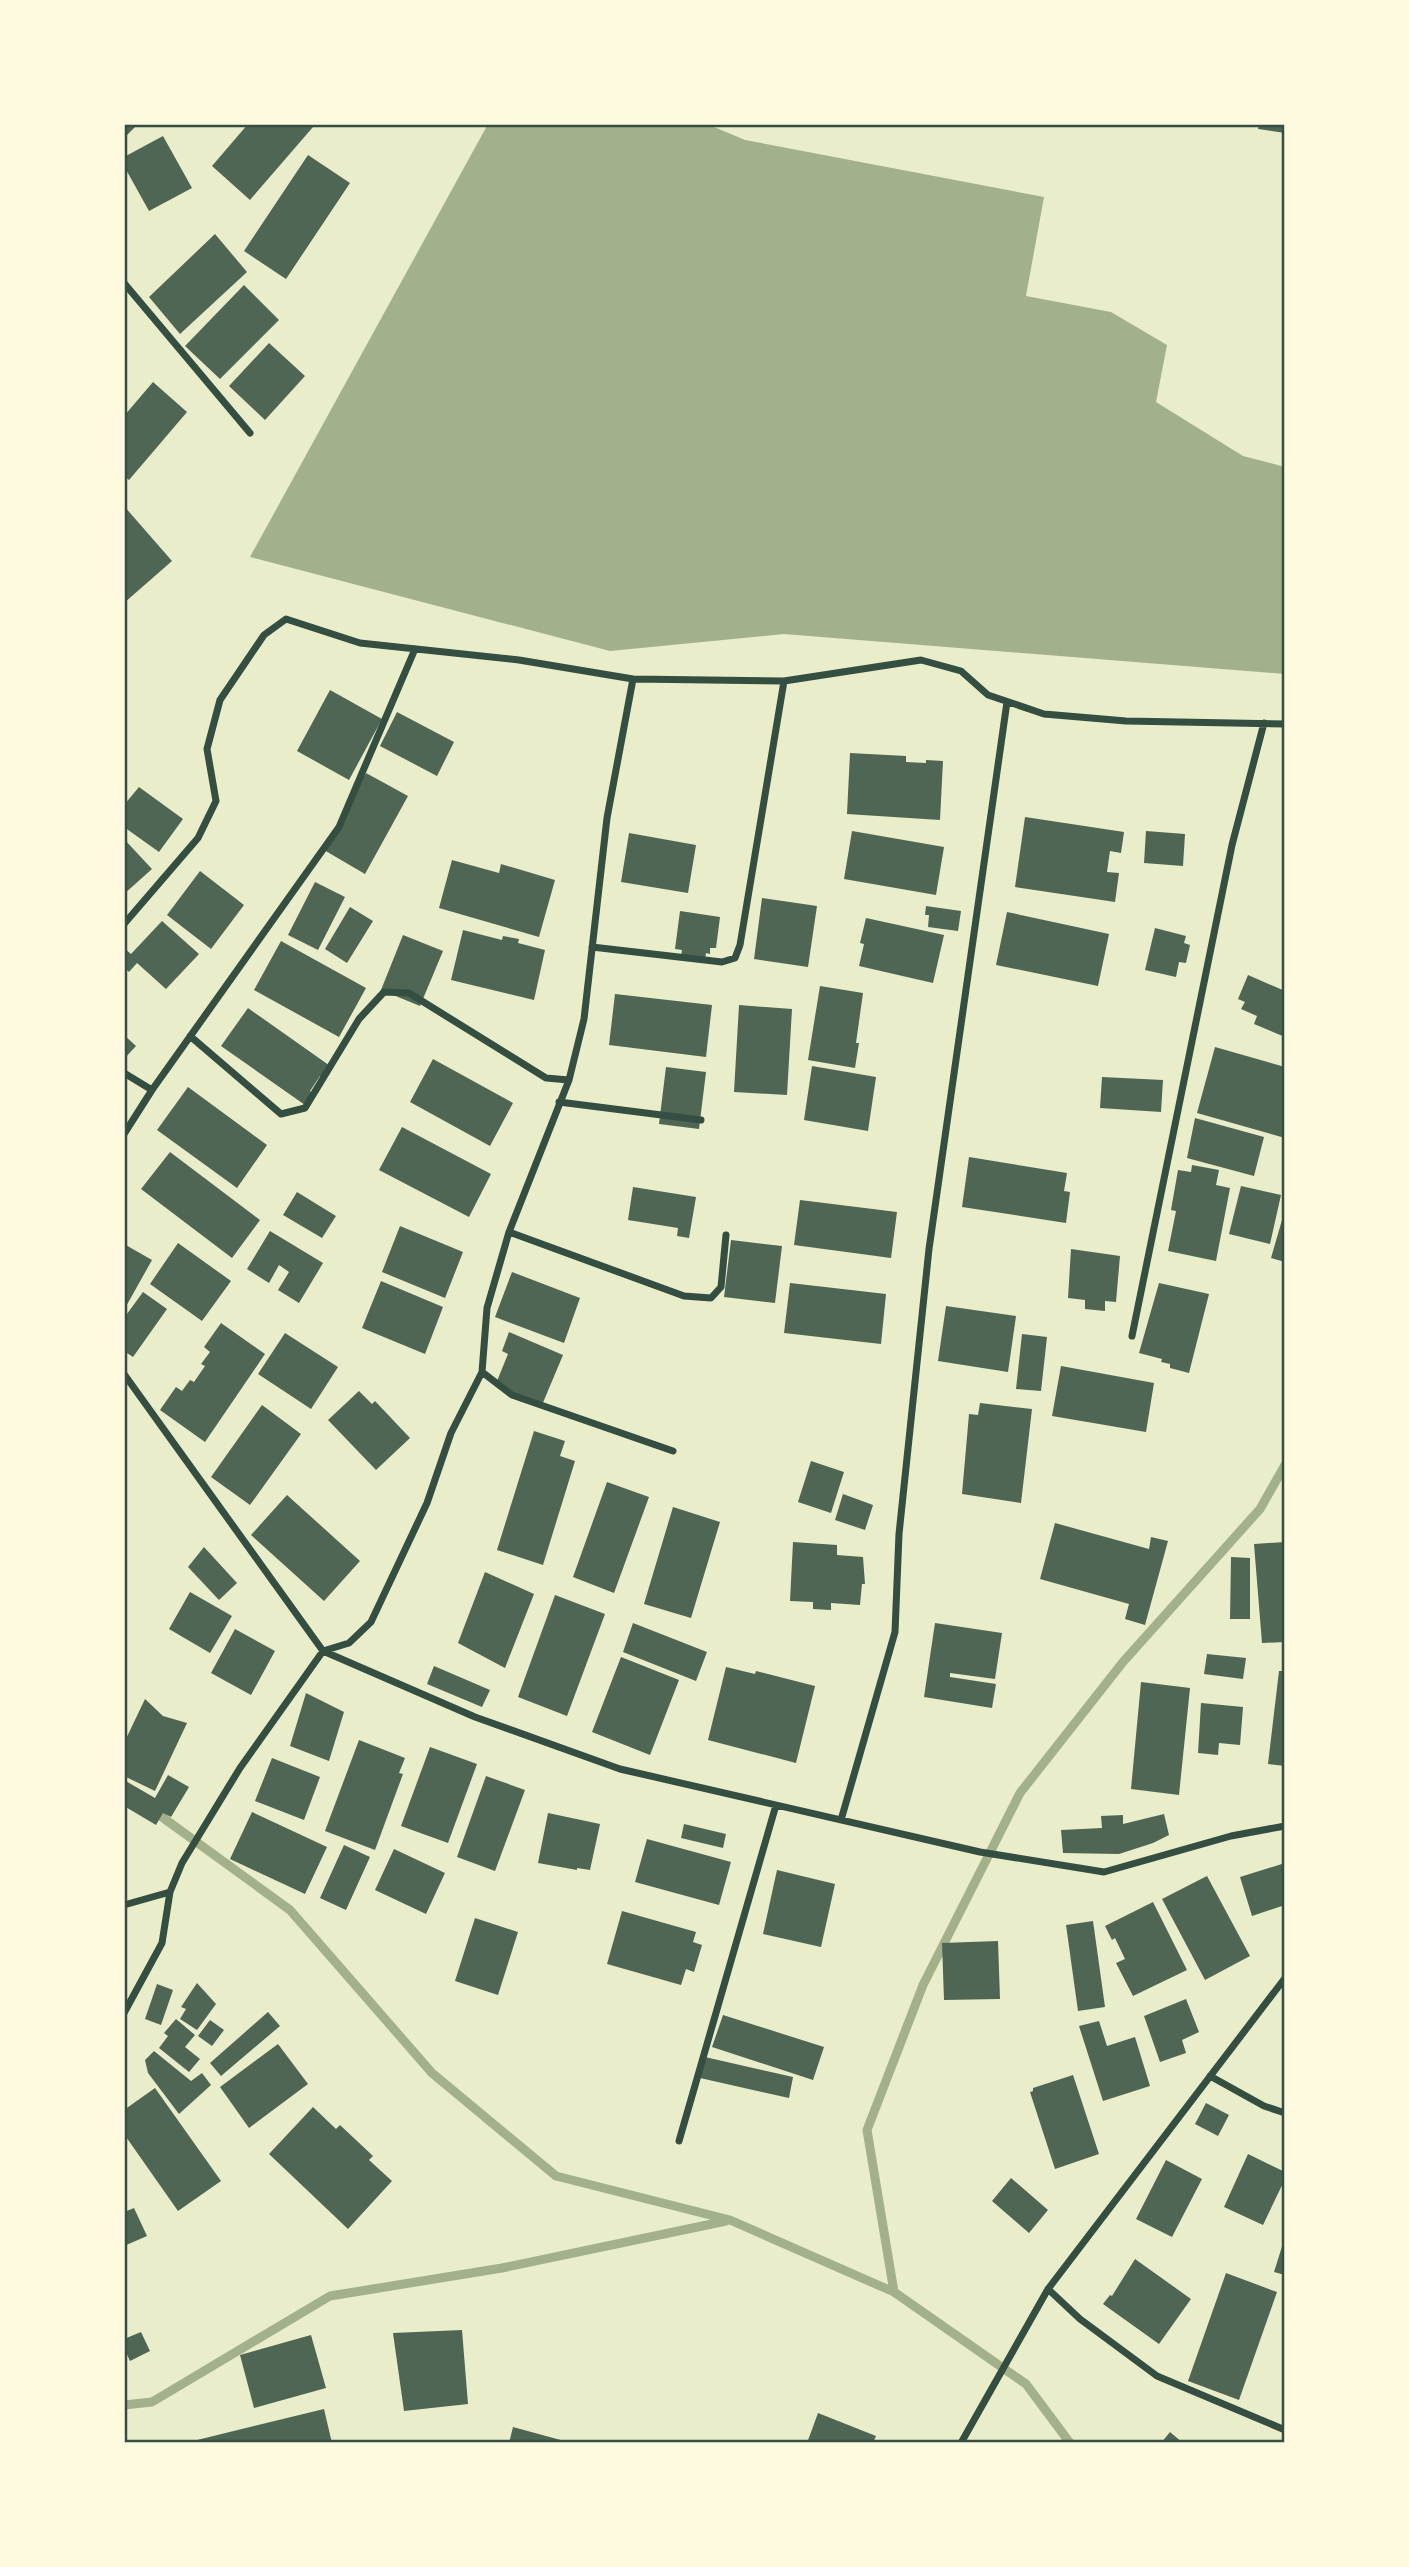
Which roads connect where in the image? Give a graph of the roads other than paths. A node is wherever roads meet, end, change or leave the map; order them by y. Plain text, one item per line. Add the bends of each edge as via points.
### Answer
1 (124, 284) edge
2 (250, 433) dead end
3 (415, 649) junction
4 (633, 679) junction
5 (784, 681) junction
6 (1007, 702) junction
7 (1264, 723) junction
8 (1285, 724) edge
9 (124, 924) edge
10 (592, 947) junction
11 (190, 1036) junction
12 (124, 1073) edge
13 (569, 1080) junction
14 (152, 1090) junction
15 (559, 1102) junction
16 (701, 1120) dead end
17 (124, 1134) edge
18 (509, 1232) junction
19 (726, 1235) dead end
20 (1132, 1336) dead end
21 (482, 1372) junction
22 (124, 1374) edge
23 (673, 1451) dead end
24 (323, 1651) junction
25 (776, 1805) junction
26 (841, 1821) junction
27 (1285, 1826) edge
28 (170, 1892) junction
29 (124, 1905) edge
30 (1285, 1978) edge
31 (124, 2013) edge
32 (1210, 2076) junction
33 (1285, 2113) edge
34 (679, 2141) dead end
35 (1048, 2289) junction
36 (1285, 2430) edge
37 (961, 2443) edge

1 - 2 street
3 - 4 street
3 - 9 street via 360,643 286,619 264,635 220,700 207,749 216,801 198,838
3 - 11 street via 339,827
4 - 5 street
4 - 10 street via 607,818
5 - 6 street via 921,660 961,671 988,695
5 - 10 street via 735,958 722,962
6 - 7 street via 1058,716
6 - 26 street via 929,1249 899,1534 895,1632
7 - 8 street
7 - 20 street via 1232,845
10 - 13 street via 584,1019
11 - 13 street via 281,1114 305,1108 359,1019 384,992 409,993 546,1078
11 - 14 street
12 - 14 street
13 - 15 street
14 - 17 street
15 - 16 street
15 - 18 street
18 - 19 street via 684,1296 711,1298 721,1287
18 - 21 street via 487,1308
21 - 23 street via 512,1395
21 - 24 street via 451,1433 427,1503 371,1622 349,1643
22 - 24 street
24 - 25 street via 475,1717 620,1769
24 - 28 street via 240,1768 182,1863
25 - 26 street
25 - 34 street
26 - 27 street via 981,1852 1104,1872 1231,1836
28 - 29 street
28 - 31 street via 162,1943
30 - 32 street
32 - 33 street
32 - 35 street
35 - 36 street via 1157,2376
35 - 37 street

